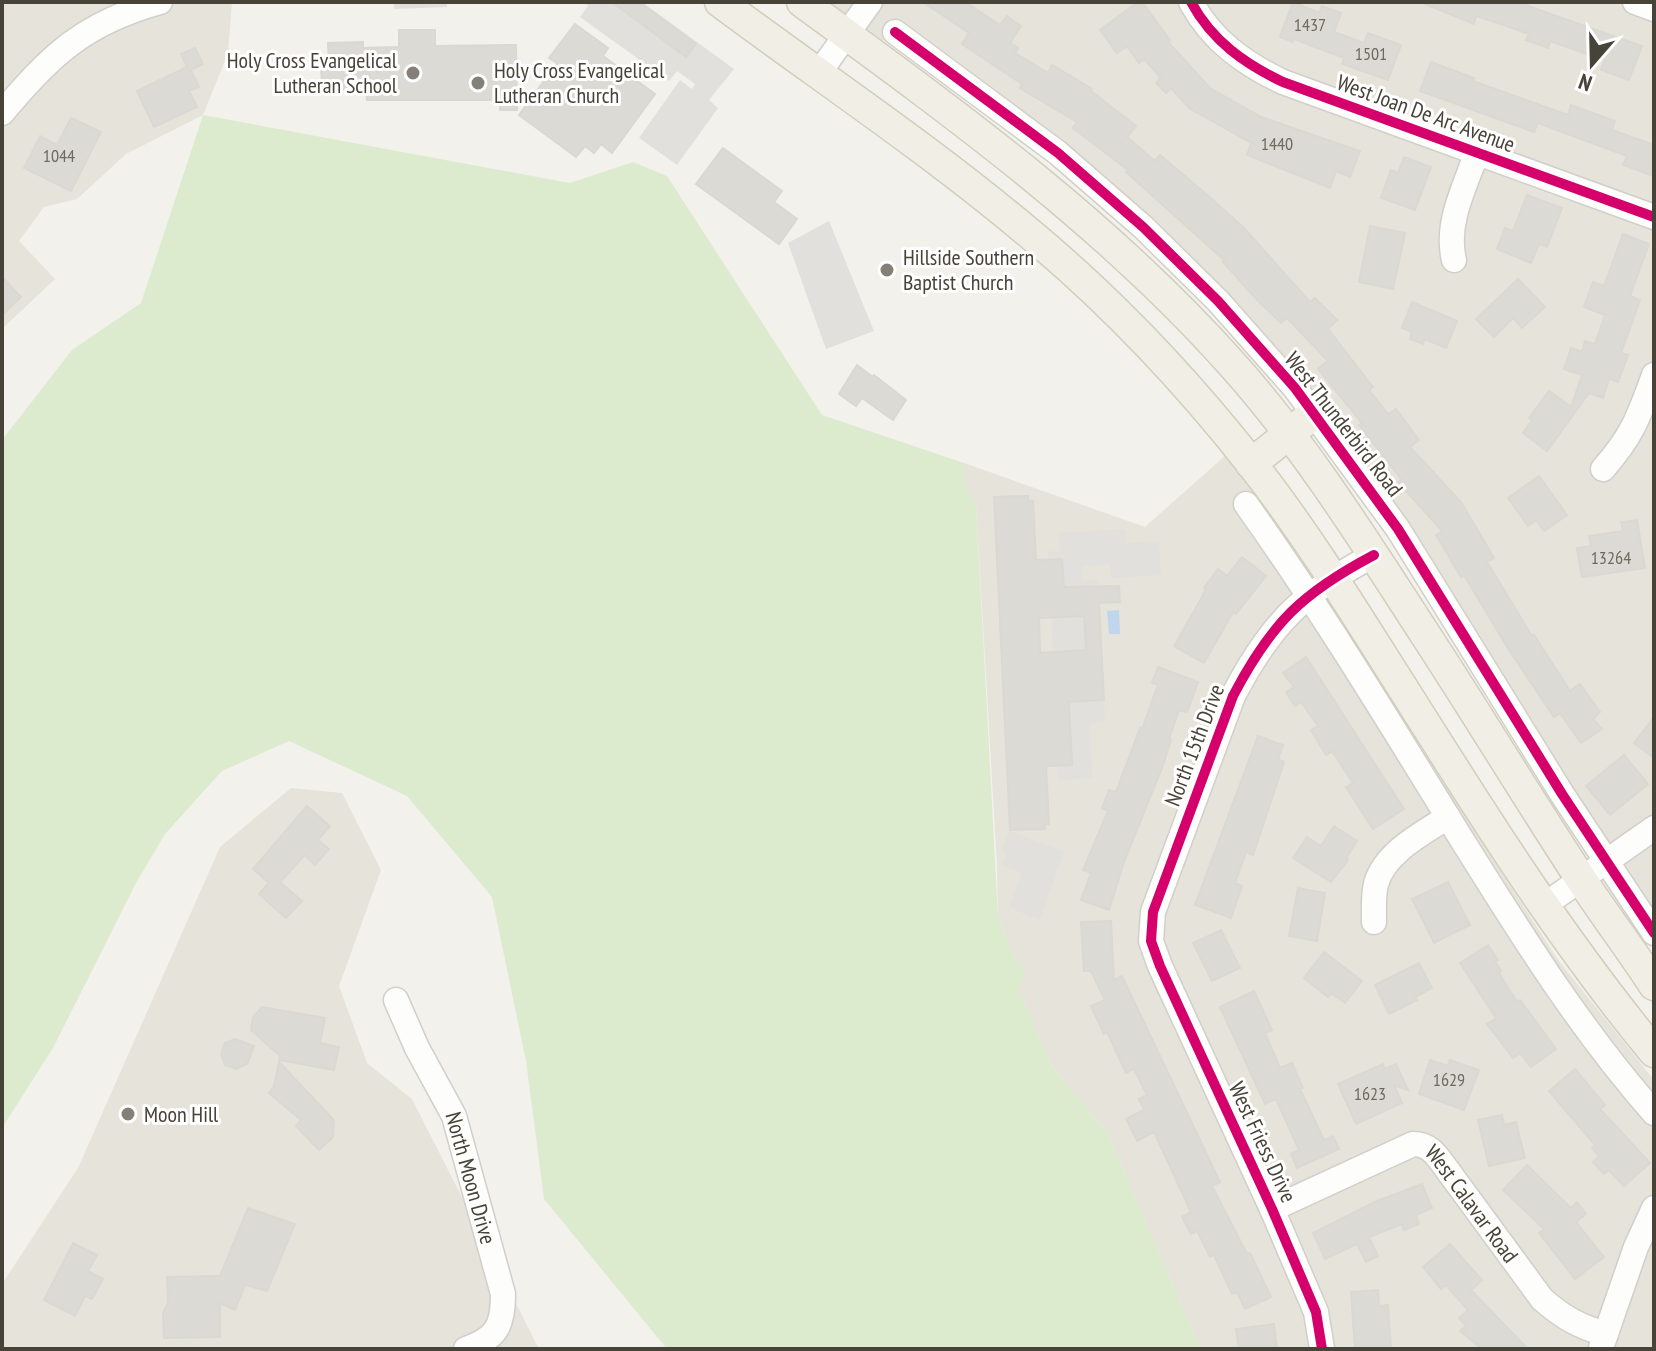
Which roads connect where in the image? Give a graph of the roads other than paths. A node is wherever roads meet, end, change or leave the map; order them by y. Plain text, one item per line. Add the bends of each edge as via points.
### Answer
1 (160, 2) edge
2 (720, 2) edge
3 (802, 2) edge
4 (870, 2) edge
5 (1635, 2) edge
6 (1654, 9) edge
7 (1196, 10) edge
8 (895, 32) dead end
9 (847, 34) junction
10 (941, 65) junction
11 (818, 74) junction
12 (922, 90) junction
13 (2, 113) edge
14 (1477, 152) junction
15 (1654, 217) edge
16 (1454, 260) dead end
17 (1654, 375) edge
18 (1315, 413) junction
19 (1288, 434) junction
20 (1251, 464) junction
21 (1603, 469) dead end
22 (1246, 504) dead end
23 (1374, 555) junction
24 (1321, 585) junction
25 (1448, 817) junction
26 (1654, 828) edge
27 (1606, 862) junction
28 (1581, 880) junction
29 (1543, 906) junction
30 (1374, 922) dead end
31 (1654, 933) edge
32 (1156, 956) joint
33 (1654, 985) edge
34 (396, 1000) dead end
35 (1654, 1052) edge
36 (1654, 1113) edge
37 (1654, 1208) edge
38 (1272, 1209) junction
39 (1604, 1341) edge
40 (466, 1349) edge
41 (1322, 1349) edge

1 - 13 street via 82,33
2 - 11 main road
3 - 9 main road
4 - 9 street
5 - 6 street
7 - 14 street, West Joan De Arc Avenue via 1239,58 1262,72
8 - 10 street, West Thunderbird Road
9 - 11 street
9 - 12 main road
10 - 12 street
10 - 18 street, West Thunderbird Road via 1058,153 1143,227 1218,301
11 - 20 main road via 955,174 1081,279 1202,404
12 - 19 main road via 987,138 1177,304
14 - 15 street, West Joan De Arc Avenue
14 - 16 street via 1451,225
17 - 21 street via 1635,427
18 - 19 main road
18 - 27 street, West Thunderbird Road via 1398,529
19 - 20 main road
19 - 23 main road
20 - 24 main road
22 - 24 street
23 - 24 street, North 15th Drive
23 - 28 main road
24 - 25 street
24 - 29 main road
24 - 32 street, North 15th Drive via 1263,645 1233,696 1153,912
25 - 30 street via 1389,862 1375,885
25 - 36 street via 1575,1013
26 - 27 street
27 - 28 street
27 - 31 street, West Thunderbird Road
28 - 29 street
28 - 33 main road
29 - 35 main road
32 - 38 street, West Friess Drive
34 - 40 street, North Moon Drive via 454,1116 503,1294 496,1332
37 - 39 street
38 - 39 street, West Calavar Road via 1422,1144 1443,1164 1542,1299
38 - 41 street, West Friess Drive via 1316,1312

